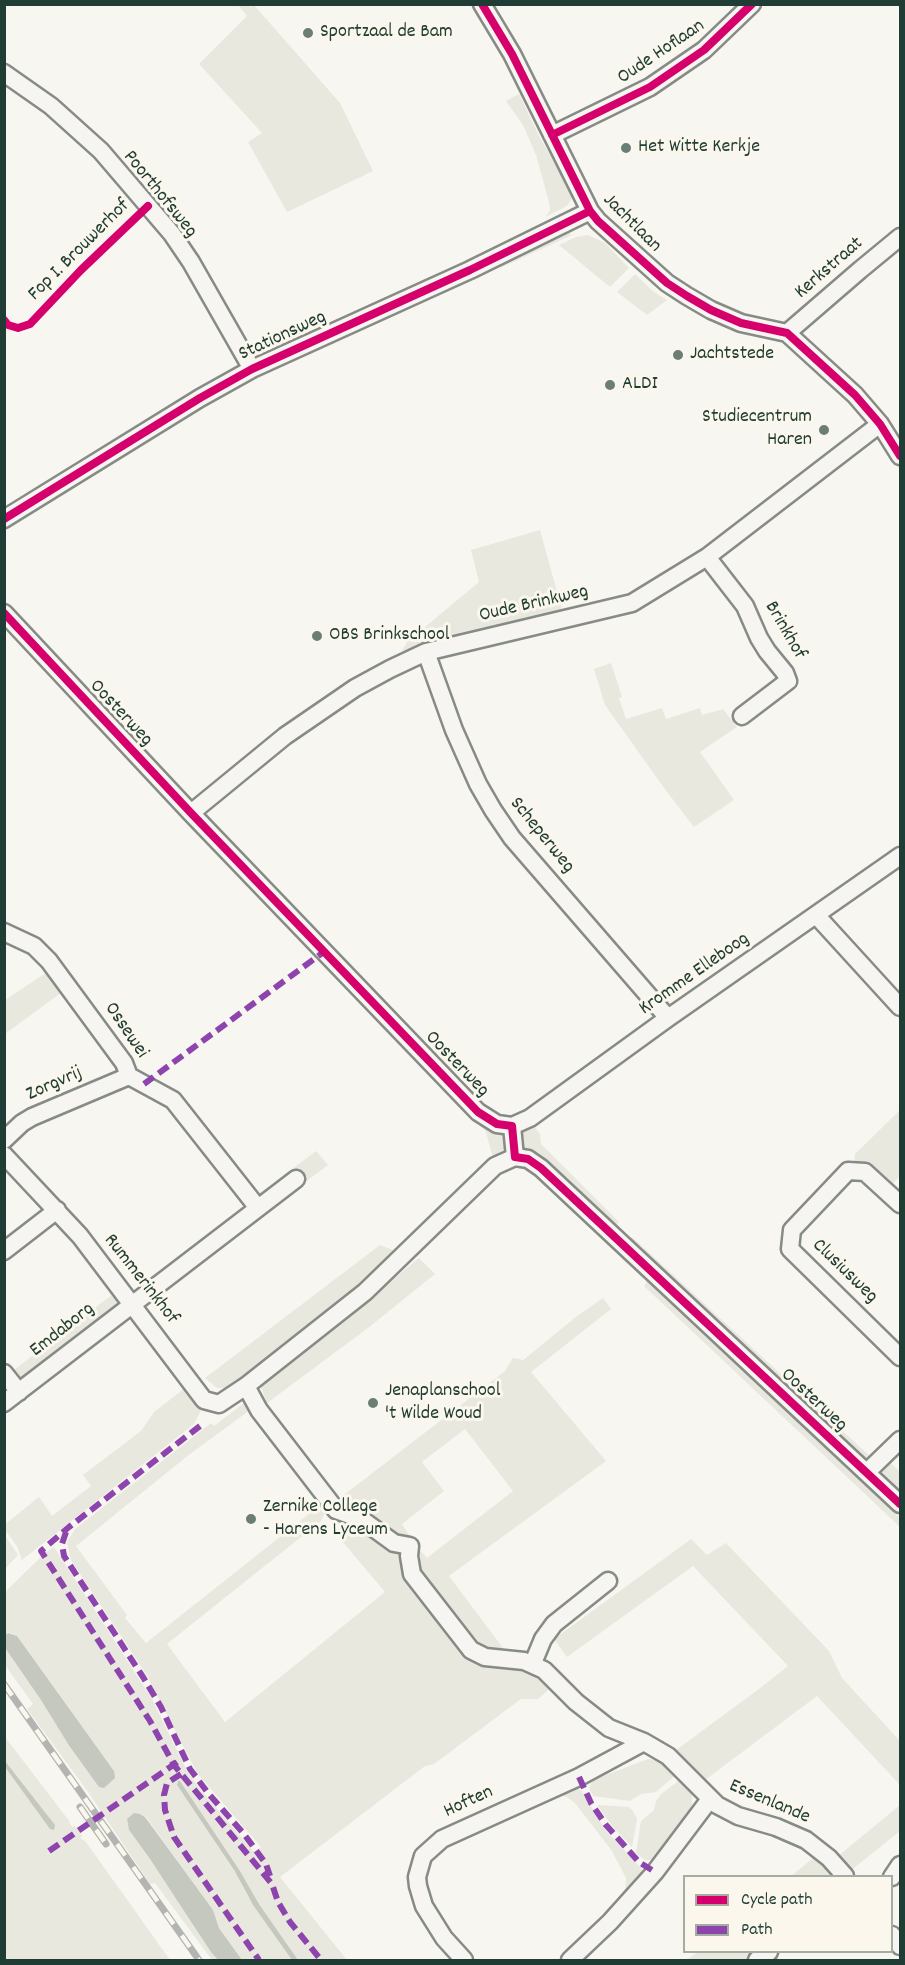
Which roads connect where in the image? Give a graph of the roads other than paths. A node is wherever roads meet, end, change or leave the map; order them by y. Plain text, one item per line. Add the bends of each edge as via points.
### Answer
1 (482, 4) edge
2 (752, 4) edge
3 (4, 73) edge
4 (552, 135) junction
5 (590, 211) junction
6 (897, 240) edge
7 (787, 333) junction
8 (252, 369) junction
9 (880, 424) junction
10 (900, 456) edge
11 (4, 519) edge
12 (707, 557) junction
13 (4, 614) edge
14 (426, 652) junction
15 (742, 716) dead end
16 (191, 813) junction
17 (900, 856) edge
18 (816, 915) junction
19 (4, 932) edge
20 (900, 1007) edge
21 (668, 1018) junction
22 (129, 1076) junction
23 (512, 1126) junction
24 (4, 1140) edge
25 (4, 1155) edge
26 (515, 1157) junction
27 (296, 1179) dead end
28 (900, 1204) edge
29 (258, 1208) junction
30 (57, 1210) junction
31 (4, 1251) edge
32 (132, 1305) junction
33 (900, 1357) edge
34 (4, 1373) edge
35 (246, 1386) junction
36 (20, 1392) junction
37 (4, 1403) edge
38 (900, 1440) edge
39 (867, 1473) junction
40 (900, 1504) edge
41 (608, 1581) dead end
42 (533, 1663) junction
43 (644, 1742) junction
44 (710, 1799) junction
45 (844, 1875) edge
46 (464, 1960) edge
47 (570, 1960) edge

1 - 4 street, Jachtlaan
2 - 4 street, Oude Hoflaan via 704,50 650,87
3 - 8 street, Poorthofsweg via 51,106 101,151 172,234
4 - 5 street, Jachtlaan
5 - 7 street, Jachtlaan via 667,283 687,296 741,323
5 - 8 street, Stationsweg
6 - 7 street, Kerkstraat
7 - 9 street via 855,395
8 - 11 street, Stationsweg
9 - 10 street
9 - 12 street, Oude Brinkweg
12 - 14 street, Oude Brinkweg via 632,603
12 - 15 street, Brinkhof via 745,606 759,638 788,681
13 - 16 street, Oosterweg
14 - 16 street, Oude Brinkweg via 321,710
14 - 21 street, Scheperweg via 454,730 493,810 512,838
16 - 23 street, Oosterweg via 478,1112 497,1124
17 - 18 street, Kromme Elleboog
18 - 20 street
18 - 21 street, Kromme Elleboog
19 - 22 street, Ossewei via 34,946 48,961 124,1063
21 - 23 street, Kromme Elleboog via 536,1114
22 - 24 street, Zorgvrij via 32,1117
22 - 29 street, Ossewei via 173,1100
23 - 26 street
25 - 30 street, Rummerinkhof
26 - 35 street, Rummerinkhof via 495,1166 365,1292
26 - 39 street, Oosterweg via 528,1159 540,1168
27 - 29 street
28 - 33 street, Clusiusweg via 865,1172 848,1171 792,1230 790,1249
29 - 32 street
30 - 31 street
30 - 32 street, Rummerinkhof
32 - 35 street, Rummerinkhof via 204,1400 219,1404
32 - 36 street, Emdaborg
34 - 36 street
35 - 42 street via 259,1410 336,1510 361,1519 394,1543 410,1546 412,1574 471,1650 485,1658
36 - 37 street, Emdaborg
38 - 39 street
39 - 40 street, Oosterweg
41 - 42 street via 554,1624
42 - 43 street, Essenlande via 609,1728
43 - 44 street, Essenlande via 668,1756
43 - 46 street, Hoften via 579,1777 442,1839 423,1856 417,1877 424,1906
44 - 45 street, Essenlande via 738,1816 806,1840
44 - 47 street via 655,1872

